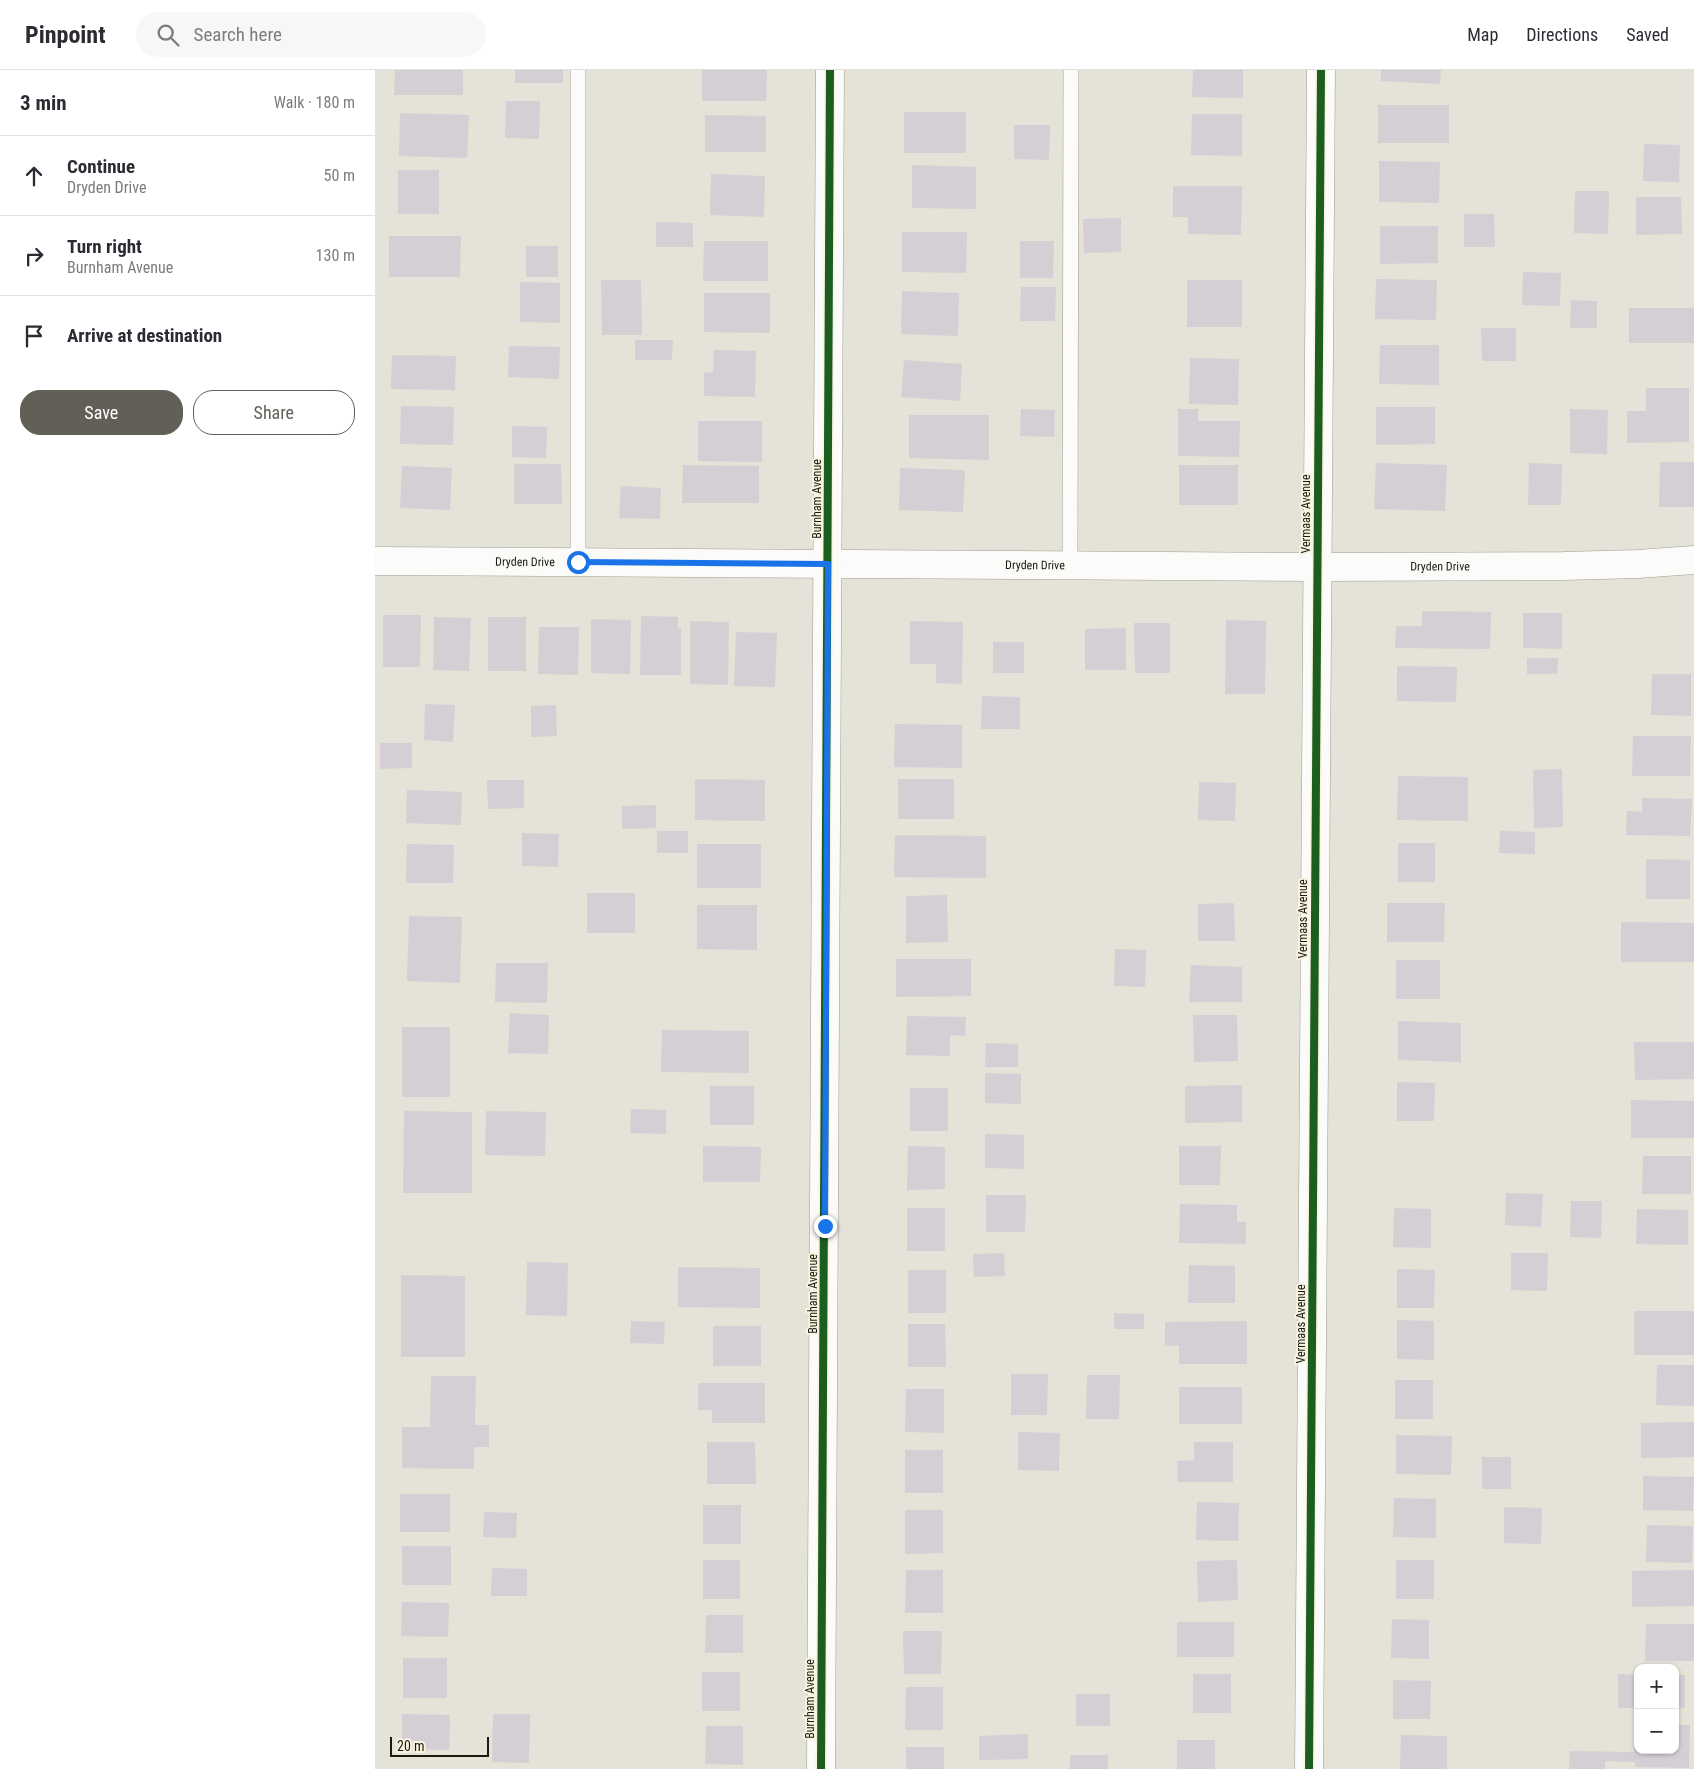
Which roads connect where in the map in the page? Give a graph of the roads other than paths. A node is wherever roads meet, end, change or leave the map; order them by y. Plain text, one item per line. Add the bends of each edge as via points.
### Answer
1 (578, 70) edge
2 (830, 70) edge
3 (1071, 70) edge
4 (1321, 70) edge
5 (1694, 560) edge
6 (375, 561) edge
7 (578, 562) junction
8 (828, 564) junction
9 (1070, 566) junction
10 (1317, 567) junction
11 (821, 1769) edge
12 (1309, 1769) edge

1 - 7 lane
2 - 8 street, Burnham Avenue
3 - 9 lane
4 - 10 street, Vermaas Avenue
5 - 10 street, Dryden Drive via 1563,566
6 - 7 street, Dryden Drive
7 - 8 street, Dryden Drive
8 - 9 street, Dryden Drive
8 - 11 street, Burnham Avenue
9 - 10 street, Dryden Drive
10 - 12 street, Vermaas Avenue

